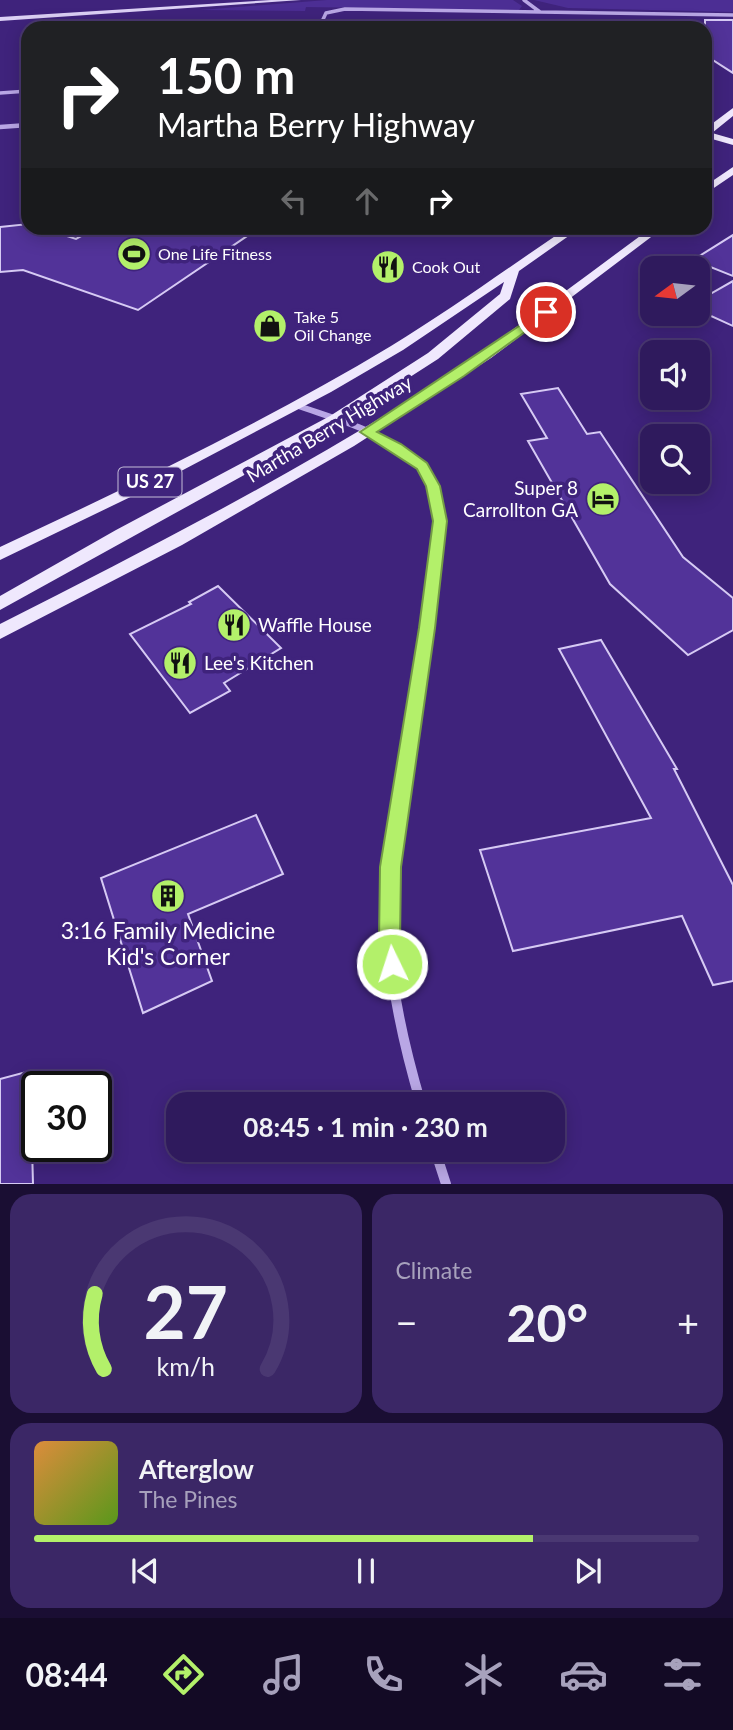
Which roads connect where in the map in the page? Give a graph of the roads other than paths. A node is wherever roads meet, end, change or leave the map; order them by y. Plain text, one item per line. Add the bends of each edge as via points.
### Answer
1 (298, 0) edge
2 (524, 0) edge
3 (541, 12) junction
4 (733, 15) edge
5 (0, 18) edge
6 (321, 21) edge
7 (21, 92) edge
8 (0, 93) edge
9 (733, 111) edge
10 (21, 126) edge
11 (0, 127) edge
12 (712, 128) edge
13 (712, 136) edge
14 (733, 142) edge
15 (733, 170) edge
16 (712, 186) edge
17 (564, 235) edge
18 (648, 235) edge
19 (514, 269) junction
20 (296, 405) junction
21 (335, 419) junction
22 (367, 432) junction
23 (0, 554) edge
24 (0, 604) edge
25 (0, 632) edge
26 (417, 1092) edge
27 (438, 1162) edge
28 (443, 1183) edge

1 - 5 street
2 - 3 street
3 - 4 street
3 - 6 street via 330,11
7 - 8 street
9 - 12 main road
10 - 11 street
13 - 14 main road
15 - 16 main road
17 - 19 main road, Martha Berry Highway / US 27
18 - 22 main road, Martha Berry Highway via 499,347
19 - 20 main road, Martha Berry Highway / US 27 via 373,363
19 - 21 main road via 506,296 462,334
20 - 21 street
20 - 23 main road, Martha Berry Highway / US 27 via 116,500
21 - 22 street
21 - 24 main road
22 - 25 main road, Martha Berry Highway via 238,509
22 - 26 street via 422,466 433,486 440,521 391,867 389,942 403,1044
27 - 28 street

